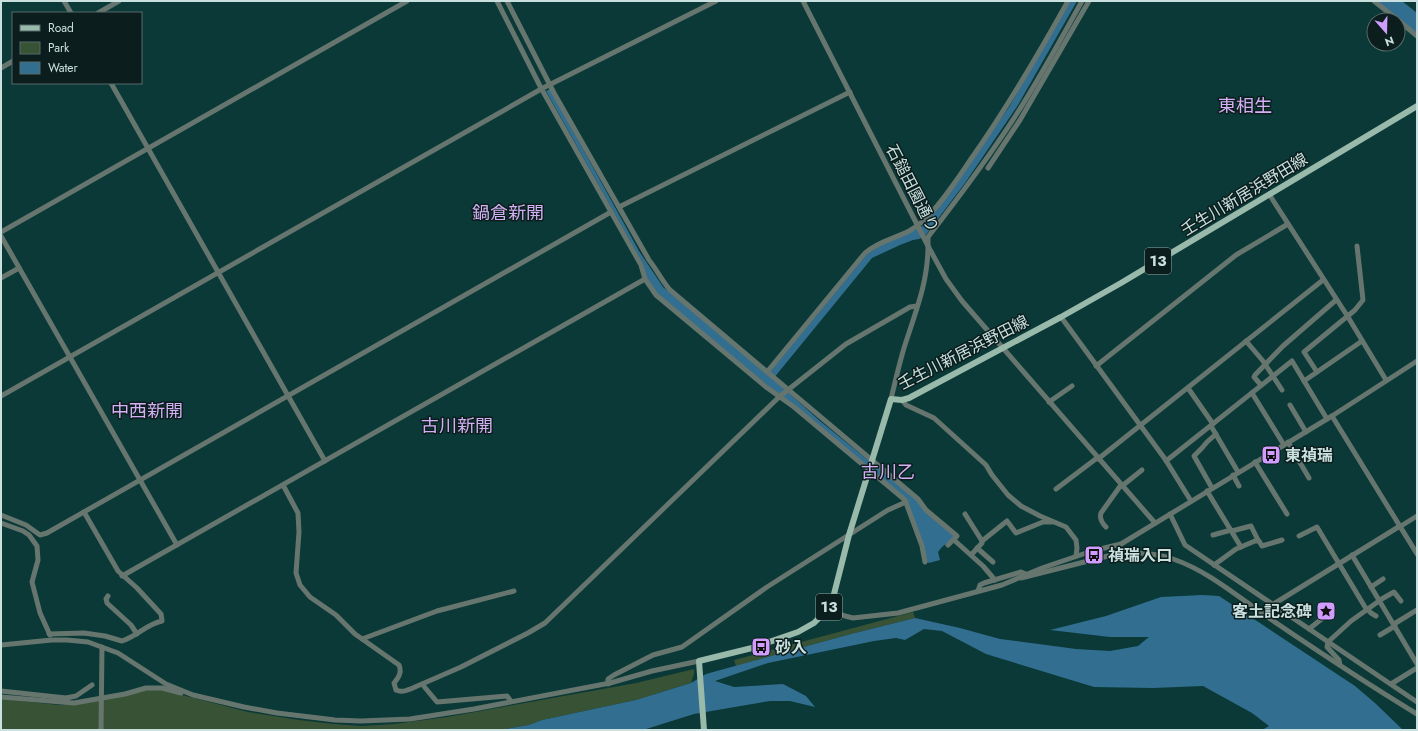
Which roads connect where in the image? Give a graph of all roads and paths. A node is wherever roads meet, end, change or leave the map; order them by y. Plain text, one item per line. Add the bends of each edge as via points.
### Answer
1 (64, 1) edge
2 (119, 1) edge
3 (407, 1) edge
4 (497, 1) edge
5 (507, 1) edge
6 (716, 1) edge
7 (803, 1) edge
8 (1068, 1) edge
9 (1082, 1) edge
10 (1089, 1) edge
11 (1374, 1) edge
12 (70, 12) edge
13 (100, 12) edge
14 (1388, 12) edge
15 (1406, 27) edge
16 (1417, 36) edge
17 (12, 62) edge
18 (1, 68) edge
19 (112, 84) edge
20 (549, 84) junction
21 (542, 88) junction
22 (850, 92) junction
23 (1417, 106) edge
24 (148, 148) junction
25 (988, 168) dead end
26 (1269, 194) junction
27 (619, 207) junction
28 (611, 212) junction
29 (1288, 224) junction
30 (918, 226) junction
31 (1, 232) edge
32 (1, 236) edge
33 (928, 246) junction
34 (1357, 246) dead end
35 (19, 268) junction
36 (218, 272) junction
37 (1, 278) edge
38 (645, 278) junction
39 (1323, 280) junction
40 (1336, 300) junction
41 (918, 306) junction
42 (1061, 317) junction
43 (1348, 317) junction
44 (1362, 340) junction
45 (1246, 341) junction
46 (1003, 348) junction
47 (70, 357) junction
48 (1417, 361) edge
49 (1265, 364) junction
50 (1096, 366) junction
51 (767, 372) junction
52 (1317, 372) junction
53 (1273, 376) junction
54 (1386, 380) junction
55 (1304, 381) junction
56 (1261, 385) junction
57 (1072, 386) dead end
58 (1188, 388) junction
59 (788, 390) junction
60 (1282, 390) dead end
61 (1252, 392) junction
62 (1, 396) edge
63 (288, 396) junction
64 (780, 396) junction
65 (891, 399) junction
66 (902, 400) junction
67 (1049, 402) junction
68 (1290, 405) dead end
69 (1332, 416) junction
70 (1327, 419) junction
71 (1212, 425) junction
72 (1140, 426) junction
73 (1306, 432) junction
74 (1216, 434) junction
75 (1286, 443) junction
76 (1098, 458) junction
77 (872, 460) junction
78 (325, 461) junction
79 (1166, 461) junction
80 (1255, 462) junction
81 (869, 469) junction
82 (1142, 470) dead end
83 (1238, 472) junction
84 (1233, 475) junction
85 (1309, 478) dead end
86 (140, 480) junction
87 (283, 485) junction
88 (1121, 485) junction
89 (1239, 486) dead end
90 (1056, 489) dead end
91 (1210, 489) junction
92 (1191, 501) junction
93 (906, 502) junction
94 (84, 512) junction
95 (964, 514) dead end
96 (1170, 514) junction
97 (1287, 514) dead end
98 (1, 515) edge
99 (1417, 516) edge
100 (1055, 522) junction
101 (1, 523) edge
102 (1155, 523) junction
103 (1400, 526) junction
104 (1106, 527) dead end
105 (1231, 531) junction
106 (849, 535) junction
107 (1214, 535) dead end
108 (1298, 536) dead end
109 (954, 540) junction
110 (1258, 540) junction
111 (1282, 540) dead end
112 (982, 541) junction
113 (177, 545) junction
114 (948, 545) dead end
115 (1241, 547) junction
116 (977, 548) junction
117 (1417, 554) edge
118 (971, 555) junction
119 (1352, 555) junction
120 (1076, 556) junction
121 (925, 562) dead end
122 (993, 562) dead end
123 (1339, 564) junction
124 (1214, 565) junction
125 (1026, 574) junction
126 (122, 576) junction
127 (1017, 579) junction
128 (1384, 579) dead end
129 (996, 580) junction
130 (1371, 586) junction
131 (514, 591) dead end
132 (978, 591) junction
133 (108, 596) dead end
134 (1379, 601) junction
135 (1401, 601) dead end
136 (1272, 605) junction
137 (828, 609) junction
138 (1333, 610) dead end
139 (1366, 610) junction
140 (1417, 610) edge
141 (1376, 616) dead end
142 (1394, 625) junction
143 (1309, 629) junction
144 (50, 634) junction
145 (137, 634) junction
146 (1380, 635) dead end
147 (362, 639) junction
148 (52, 640) junction
149 (1328, 642) junction
150 (1, 645) edge
151 (102, 647) junction
152 (699, 664) junction
153 (1417, 664) edge
154 (1340, 665) junction
155 (1417, 668) edge
156 (422, 684) junction
157 (608, 684) junction
158 (1391, 684) junction
159 (92, 685) dead end
160 (1, 692) edge
161 (188, 694) junction
162 (1, 697) edge
163 (101, 697) junction
164 (511, 701) junction
165 (1417, 702) edge
166 (1417, 714) edge
167 (101, 730) edge
168 (704, 730) edge

1 - 12 street
2 - 13 street
3 - 24 street
4 - 21 street
5 - 20 street
6 - 20 street
7 - 22 street, 石鎚田園通り
8 - 30 street via 1010,103 930,215
9 - 33 street via 1017,114 970,183 928,237
10 - 25 street via 1020,120
11 - 14 street
15 - 16 street
17 - 18 street
19 - 24 street
20 - 21 street
20 - 27 street
21 - 28 street
21 - 36 street
22 - 27 street
22 - 30 street, 石鎚田園通り
23 - 26 main road, 壬生川新居浜野田線 / 13
24 - 31 street
24 - 36 street
26 - 29 street
26 - 42 main road, 壬生川新居浜野田線 / 13
27 - 51 street via 649,260 670,290
28 - 38 street
28 - 63 street
29 - 39 street
29 - 50 street via 1236,255
30 - 33 street, 石鎚田園通り
30 - 51 street via 874,246 865,253
32 - 35 street
33 - 41 street, 石鎚田園通り via 925,280
33 - 46 street via 953,290
34 - 43 street via 1363,300
35 - 37 street
35 - 47 street
36 - 47 street
36 - 63 street
38 - 64 street via 661,300
38 - 78 street
39 - 40 street
39 - 45 street
40 - 43 street
40 - 49 street
41 - 59 street via 910,307 846,344
41 - 65 street, 石鎚田園通り
42 - 46 main road, 壬生川新居浜野田線 / 13
42 - 50 street
43 - 44 street
43 - 52 street via 1304,352
44 - 52 street
44 - 54 street
45 - 49 street
45 - 58 street
46 - 66 main road, 壬生川新居浜野田線 / 13
46 - 67 street
47 - 62 street
47 - 86 street
48 - 54 street
49 - 53 street
49 - 56 street via 1254,376
50 - 72 street
51 - 59 street
52 - 55 street
53 - 55 street via 1292,361
53 - 56 street
53 - 60 street
54 - 69 street
55 - 70 street
56 - 61 street
57 - 67 street
58 - 71 street
58 - 72 street
59 - 64 street
59 - 77 street
61 - 71 street
61 - 75 street
63 - 78 street
63 - 86 street
64 - 81 street
64 - 156 street via 545,623 522,637
65 - 66 main road, 壬生川新居浜野田線 / 13
65 - 77 main road, 壬生川新居浜野田線 / 13
66 - 100 street via 906,405 934,418 986,465 1008,495 1030,511
67 - 76 street
68 - 73 street
69 - 70 street
69 - 103 street
70 - 73 street
71 - 74 street
71 - 79 street
72 - 76 street
72 - 79 street
73 - 75 street
74 - 83 street
74 - 91 street via 1194,454
75 - 80 street
75 - 85 street
76 - 88 street
76 - 90 street
77 - 81 main road, 壬生川新居浜野田線 / 13
77 - 109 street via 957,536
78 - 87 street
79 - 92 street
80 - 83 street
80 - 97 street
81 - 93 street
81 - 106 main road, 壬生川新居浜野田線 / 13
82 - 88 street
83 - 84 street
84 - 89 street
84 - 91 street
86 - 94 street
86 - 113 street
87 - 113 street
87 - 147 street via 298,513 296,573 300,585 310,597 336,615
88 - 102 street
88 - 104 street via 1101,513 1101,521
91 - 92 street
91 - 105 street
92 - 96 street
93 - 106 street via 888,510
93 - 121 street
94 - 98 street via 40,535 26,525
94 - 126 street
95 - 112 street
96 - 102 street
96 - 124 street via 1185,545
99 - 103 street
100 - 112 street via 1043,522 1016,533 1007,521
100 - 120 street via 1066,527 1076,540
101 - 144 street via 29,535 36,546 38,560 32,582 36,602
102 - 120 street via 1121,544
103 - 117 street
103 - 119 street
105 - 107 street
105 - 110 street via 1251,526
105 - 115 street
106 - 137 main road, 壬生川新居浜野田線 / 13
106 - 157 street via 767,586 682,647 647,658 608,679
108 - 123 street via 1317,527
109 - 114 street
109 - 118 street
110 - 111 street via 1262,546
110 - 115 street
112 - 116 street
113 - 126 street
115 - 124 street
116 - 118 street
116 - 122 street
118 - 129 street
119 - 123 street
119 - 130 street
120 - 125 street
123 - 136 street
123 - 139 street
124 - 136 street
125 - 127 street
125 - 129 street via 1021,572
126 - 145 street via 161,614 162,621
127 - 132 street
127 - 154 street via 1130,552 1173,559 1217,582
128 - 130 street
129 - 132 street via 980,585
130 - 134 street
131 - 147 street via 437,611
132 - 137 street via 887,614 853,618
133 - 145 street via 107,603
134 - 135 street via 1394,592
134 - 139 street
134 - 142 street
136 - 143 street
137 - 152 main road, 壬生川新居浜野田線 / 13 via 814,623 798,632
138 - 143 street
139 - 141 street
139 - 149 street
140 - 142 street
142 - 146 street
142 - 153 street
143 - 149 street
144 - 145 street via 84,633 122,641
144 - 148 street
147 - 156 street via 399,665 400,674 394,683 396,690 404,692
148 - 150 street
148 - 151 street via 79,640
149 - 154 street via 1327,647 1339,660
149 - 158 street
151 - 161 street via 118,653 166,684
151 - 163 street
152 - 157 street via 652,671
152 - 168 main road
154 - 166 street
155 - 158 street
156 - 164 street via 437,702 507,696
157 - 164 street
158 - 165 street
159 - 160 street via 76,696 66,698
161 - 163 street via 162,688 146,688
161 - 164 street via 277,713 361,721 410,719
162 - 163 street via 74,703
163 - 167 street

